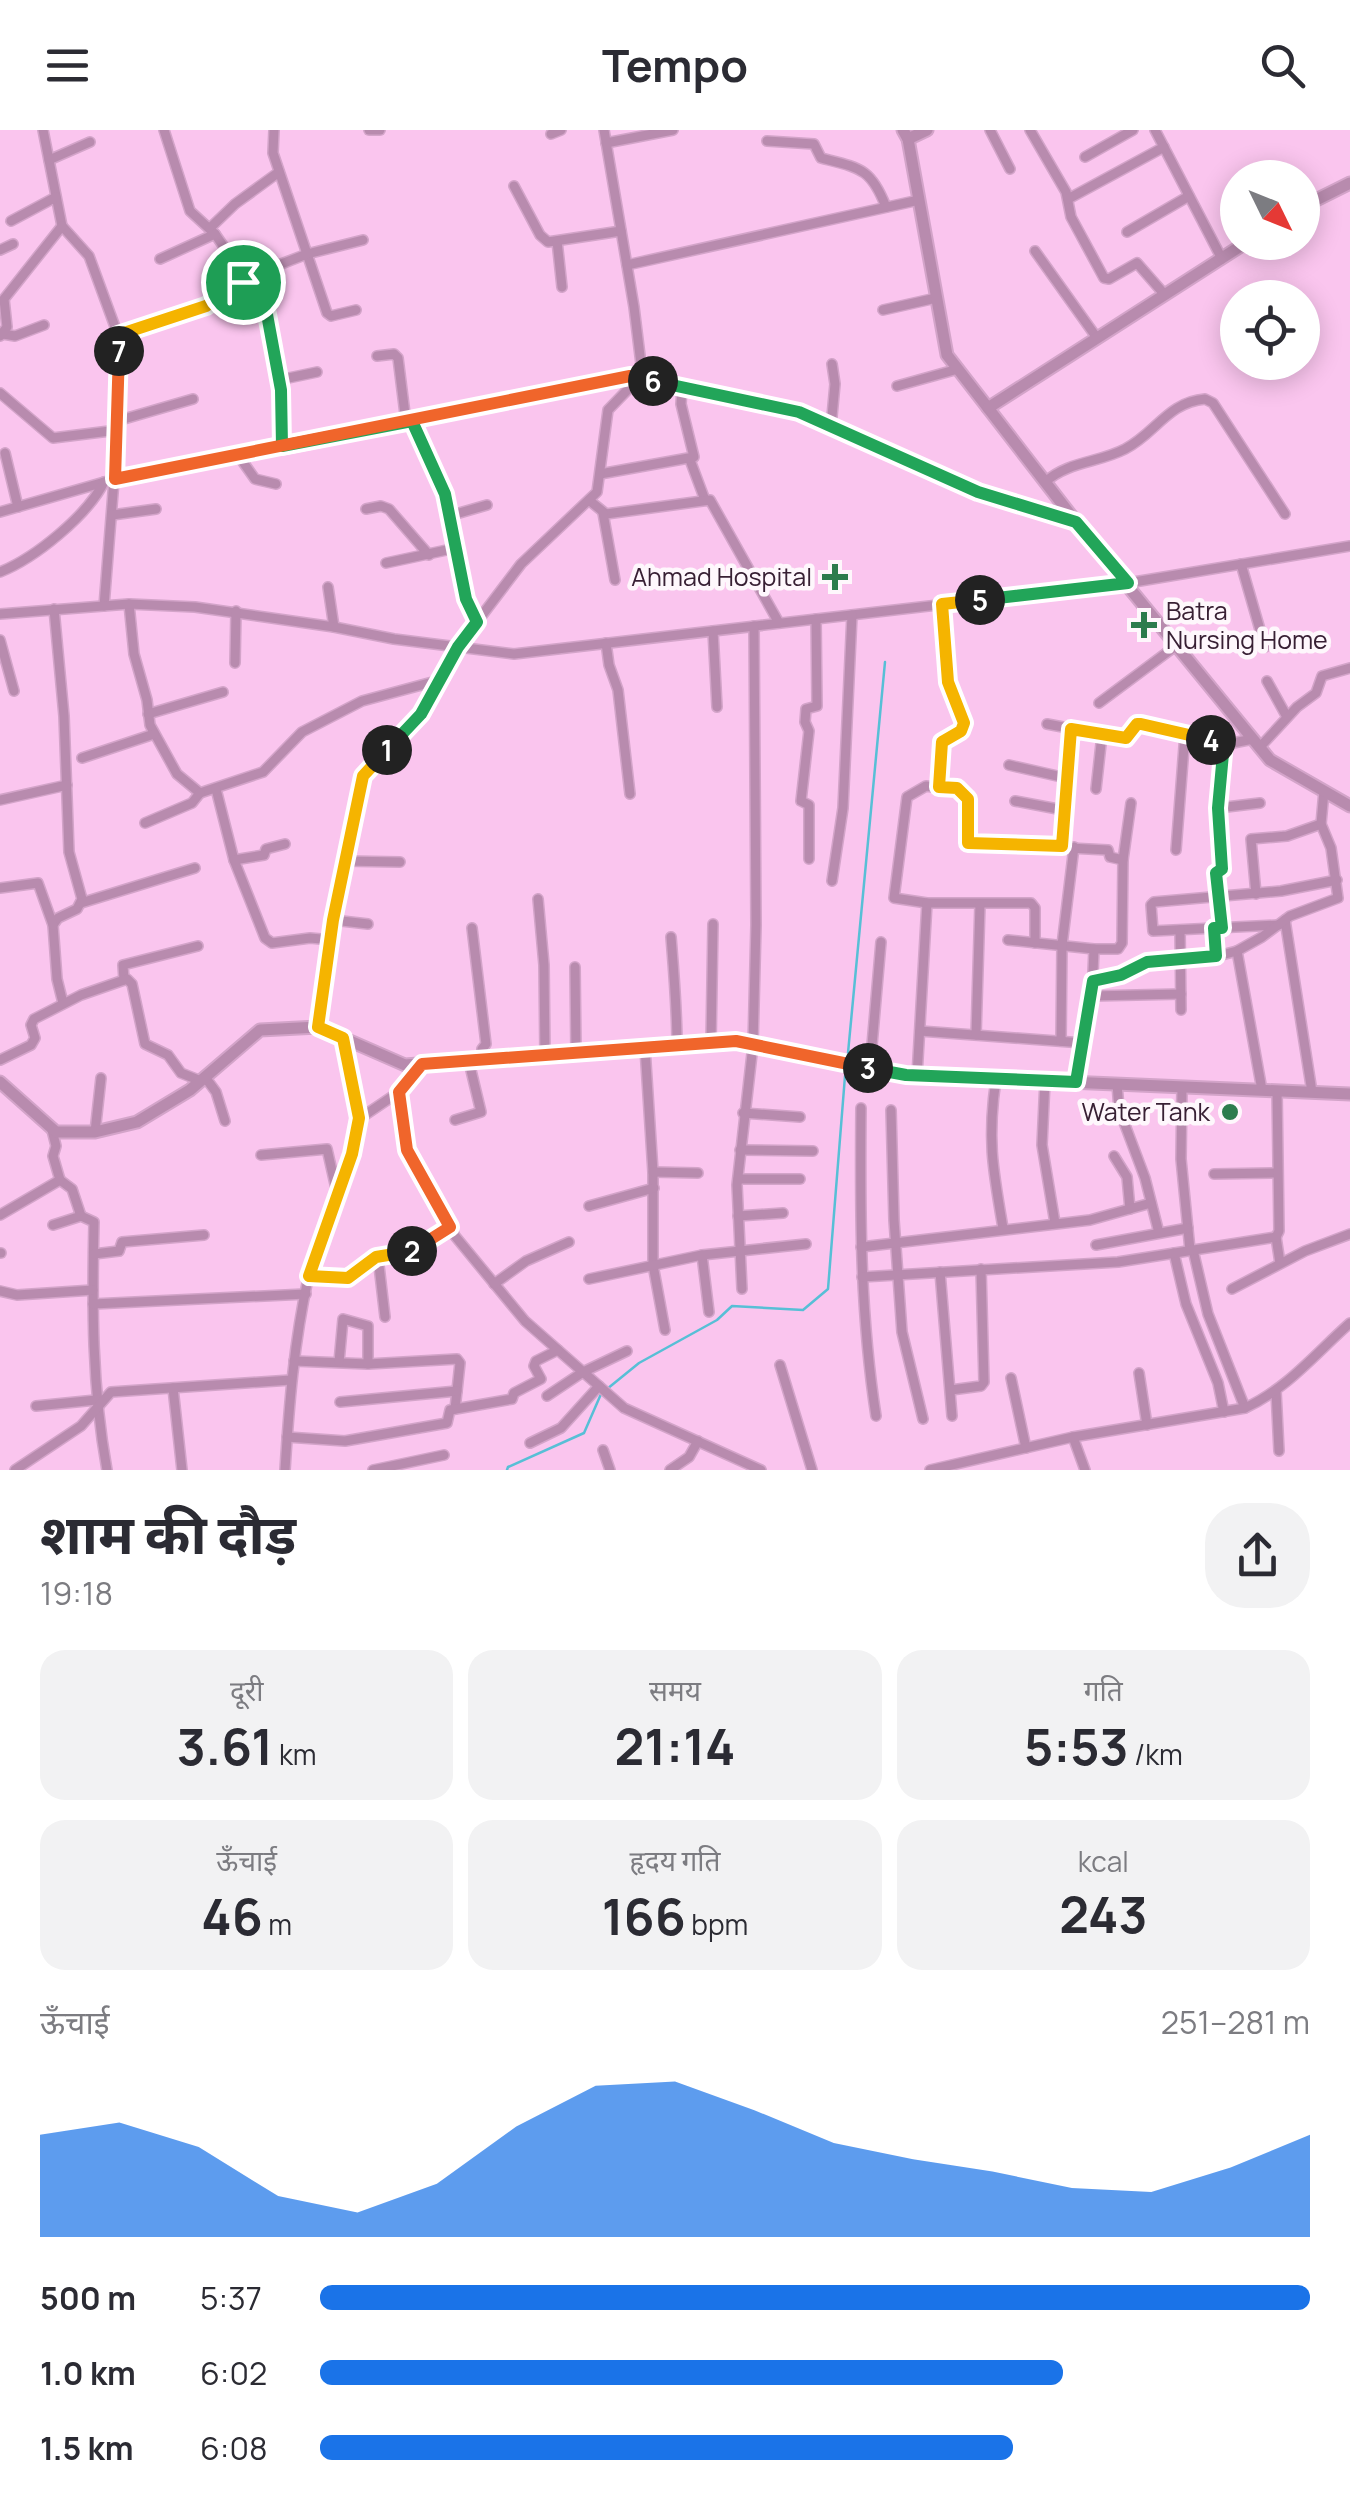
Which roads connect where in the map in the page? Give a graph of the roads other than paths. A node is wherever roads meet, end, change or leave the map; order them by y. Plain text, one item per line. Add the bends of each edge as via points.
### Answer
1 (43, 130) edge
2 (164, 130) edge
3 (274, 130) edge
4 (369, 130) edge
5 (380, 130) edge
6 (604, 130) edge
7 (673, 130) edge
8 (927, 130) edge
9 (990, 130) edge
10 (1030, 130) edge
11 (1133, 130) edge
12 (1155, 130) edge
13 (906, 134) edge
14 (90, 142) dead end
15 (768, 142) dead end
16 (606, 144) junction
17 (1164, 147) junction
18 (1085, 157) dead end
19 (49, 160) junction
20 (1010, 169) dead end
21 (279, 172) junction
22 (1350, 183) edge
23 (514, 186) dead end
24 (1189, 196) junction
25 (56, 197) junction
26 (1320, 198) edge
27 (1068, 199) junction
28 (919, 200) junction
29 (886, 207) junction
30 (11, 221) dead end
31 (62, 226) junction
32 (212, 231) junction
33 (621, 231) junction
34 (1127, 232) dead end
35 (363, 240) dead end
36 (558, 241) junction
37 (12, 244) dead end
38 (0, 250) edge
39 (1035, 252) dead end
40 (307, 254) junction
41 (1220, 254) edge
42 (160, 259) dead end
43 (1220, 259) edge
44 (627, 266) junction
45 (244, 280) junction
46 (562, 287) dead end
47 (1165, 295) junction
48 (936, 298) junction
49 (356, 310) dead end
50 (883, 310) dead end
51 (44, 325) dead end
52 (1, 335) edge
53 (118, 335) junction
54 (1098, 338) junction
55 (377, 356) dead end
56 (832, 364) dead end
57 (958, 369) junction
58 (317, 372) dead end
59 (639, 378) junction
60 (279, 380) junction
61 (898, 386) dead end
62 (682, 387) junction
63 (0, 393) edge
64 (192, 400) dead end
65 (988, 408) junction
66 (409, 422) junction
67 (117, 425) junction
68 (831, 426) junction
69 (282, 446) junction
70 (5, 454) dead end
71 (238, 455) junction
72 (690, 460) junction
73 (600, 474) junction
74 (109, 481) junction
75 (1046, 482) junction
76 (276, 484) dead end
77 (705, 500) junction
78 (590, 501) junction
79 (487, 506) dead end
80 (18, 507) junction
81 (156, 509) dead end
82 (366, 510) dead end
83 (0, 512) edge
84 (603, 513) junction
85 (1285, 514) dead end
86 (112, 515) junction
87 (450, 516) junction
88 (1076, 522) junction
89 (1350, 546) edge
90 (456, 548) junction
91 (428, 555) junction
92 (386, 564) dead end
93 (1241, 564) junction
94 (0, 572) edge
95 (615, 580) dead end
96 (1128, 583) junction
97 (328, 587) dead end
98 (129, 604) junction
99 (942, 604) junction
100 (104, 606) junction
101 (54, 609) junction
102 (236, 611) junction
103 (0, 614) edge
104 (852, 615) junction
105 (816, 619) junction
106 (477, 622) junction
107 (779, 623) junction
108 (754, 626) junction
109 (334, 627) junction
110 (713, 631) junction
111 (0, 640) edge
112 (606, 643) junction
113 (1177, 645) junction
114 (458, 647) junction
115 (1265, 648) dead end
116 (235, 663) dead end
117 (1350, 668) edge
118 (440, 680) junction
119 (1268, 682) dead end
120 (14, 691) dead end
121 (223, 692) dead end
122 (1099, 703) dead end
123 (717, 707) dead end
124 (148, 714) junction
125 (1287, 717) junction
126 (1047, 724) dead end
127 (1071, 729) junction
128 (154, 734) junction
129 (1185, 734) junction
130 (1102, 735) junction
131 (1224, 743) junction
132 (1257, 743) junction
133 (82, 758) dead end
134 (1008, 765) dead end
135 (1066, 778) junction
136 (66, 785) junction
137 (939, 787) junction
138 (216, 789) junction
139 (1096, 789) dead end
140 (1324, 792) junction
141 (200, 793) junction
142 (630, 794) dead end
143 (0, 800) edge
144 (1015, 800) dead end
145 (1131, 803) dead end
146 (1260, 803) dead end
147 (1350, 806) edge
148 (1218, 808) junction
149 (1062, 810) junction
150 (145, 823) dead end
151 (1320, 824) junction
152 (286, 844) dead end
153 (1068, 847) junction
154 (1176, 850) dead end
155 (809, 859) dead end
156 (234, 860) junction
157 (1123, 860) junction
158 (344, 861) junction
159 (400, 862) dead end
160 (195, 868) dead end
161 (1337, 880) junction
162 (832, 881) dead end
163 (0, 888) edge
164 (1256, 894) junction
165 (1220, 898) junction
166 (538, 899) dead end
167 (81, 902) junction
168 (927, 903) junction
169 (980, 904) junction
170 (333, 920) junction
171 (1282, 922) junction
172 (368, 924) dead end
173 (713, 924) dead end
174 (53, 925) junction
175 (472, 928) dead end
176 (1218, 928) junction
177 (1180, 930) junction
178 (672, 937) dead end
179 (332, 940) junction
180 (1008, 940) dead end
181 (882, 942) dead end
182 (1035, 942) junction
183 (1062, 945) junction
184 (198, 946) dead end
185 (1094, 948) junction
186 (1237, 951) junction
187 (1216, 956) junction
188 (1182, 960) junction
189 (575, 967) dead end
190 (124, 980) junction
191 (1093, 981) junction
192 (1182, 994) junction
193 (1092, 996) junction
194 (63, 1003) junction
195 (1181, 1010) dead end
196 (318, 1027) junction
197 (920, 1031) junction
198 (976, 1035) junction
199 (343, 1038) junction
200 (1061, 1041) junction
201 (711, 1043) junction
202 (1084, 1043) junction
203 (752, 1044) junction
204 (677, 1046) junction
205 (644, 1048) junction
206 (576, 1053) junction
207 (545, 1057) junction
208 (0, 1060) edge
209 (485, 1061) junction
210 (469, 1062) junction
211 (422, 1064) junction
212 (870, 1068) junction
213 (918, 1076) junction
214 (101, 1078) dead end
215 (203, 1079) junction
216 (996, 1079) junction
217 (1045, 1081) junction
218 (0, 1082) edge
219 (1076, 1082) junction
220 (1117, 1084) junction
221 (1182, 1087) junction
222 (1262, 1090) junction
223 (1278, 1091) junction
224 (399, 1092) junction
225 (1312, 1092) junction
226 (1350, 1094) edge
227 (861, 1108) dead end
228 (891, 1110) dead end
229 (743, 1113) junction
230 (800, 1117) dead end
231 (359, 1118) junction
232 (455, 1120) dead end
233 (225, 1121) dead end
234 (52, 1130) junction
235 (95, 1132) junction
236 (740, 1150) junction
237 (813, 1151) dead end
238 (261, 1155) dead end
239 (1114, 1156) dead end
240 (653, 1172) junction
241 (698, 1172) dead end
242 (1276, 1173) junction
243 (1214, 1174) dead end
244 (738, 1179) junction
245 (800, 1179) dead end
246 (60, 1180) junction
247 (654, 1188) junction
248 (338, 1195) junction
249 (1152, 1203) junction
250 (589, 1206) dead end
251 (1130, 1209) junction
252 (782, 1213) dead end
253 (0, 1215) edge
254 (80, 1216) junction
255 (738, 1216) junction
256 (1055, 1223) junction
257 (53, 1225) dead end
258 (450, 1227) junction
259 (1003, 1228) junction
260 (1188, 1228) junction
261 (1159, 1233) junction
262 (1350, 1234) edge
263 (204, 1235) dead end
264 (1276, 1237) junction
265 (569, 1242) dead end
266 (806, 1244) dead end
267 (1096, 1244) dead end
268 (896, 1245) junction
269 (861, 1247) junction
270 (740, 1250) junction
271 (1192, 1250) junction
272 (1174, 1253) junction
273 (94, 1254) junction
274 (702, 1255) junction
275 (378, 1257) junction
276 (1280, 1263) junction
277 (654, 1265) junction
278 (981, 1269) junction
279 (940, 1272) junction
280 (898, 1274) junction
281 (309, 1276) junction
282 (862, 1277) junction
283 (589, 1278) dead end
284 (494, 1284) junction
285 (742, 1289) dead end
286 (93, 1290) junction
287 (1232, 1290) dead end
288 (0, 1291) edge
289 (306, 1294) junction
290 (93, 1304) junction
291 (709, 1312) dead end
292 (385, 1316) dead end
293 (1349, 1327) edge
294 (665, 1330) dead end
295 (558, 1350) junction
296 (627, 1350) dead end
297 (294, 1362) junction
298 (339, 1362) junction
299 (368, 1364) junction
300 (780, 1365) dead end
301 (583, 1372) junction
302 (1139, 1373) dead end
303 (1011, 1378) dead end
304 (291, 1380) junction
305 (173, 1388) junction
306 (601, 1388) junction
307 (457, 1390) junction
308 (950, 1390) junction
309 (1276, 1390) junction
310 (547, 1396) dead end
311 (340, 1402) dead end
312 (96, 1404) junction
313 (36, 1406) dead end
314 (1245, 1408) junction
315 (455, 1410) junction
316 (1224, 1412) junction
317 (876, 1416) dead end
318 (952, 1416) dead end
319 (923, 1419) dead end
320 (1147, 1425) junction
321 (287, 1437) junction
322 (1073, 1437) junction
323 (698, 1440) junction
324 (530, 1443) dead end
325 (1026, 1448) junction
326 (602, 1450) dead end
327 (1279, 1451) dead end
328 (444, 1455) dead end
329 (15, 1470) edge
330 (107, 1470) edge
331 (182, 1470) edge
332 (285, 1470) edge
333 (374, 1470) edge
334 (610, 1470) edge
335 (670, 1470) edge
336 (761, 1470) edge
337 (812, 1470) edge
338 (930, 1470) edge
339 (1084, 1470) edge

1 - 19 street
2 - 32 street via 190,210
3 - 21 street
4 - 5 street
6 - 16 street
7 - 16 street
8 - 13 street
9 - 20 street
10 - 27 street
11 - 18 street
12 - 17 street
13 - 28 street
14 - 19 street
15 - 29 street via 814,144 821,158 865,171
16 - 33 street
17 - 24 street
17 - 27 street
19 - 25 street
21 - 32 street via 235,204
21 - 40 street
22 - 26 street
23 - 36 street via 540,235
24 - 34 street
24 - 41 street
25 - 30 street
25 - 31 street
27 - 47 street via 1104,278 1138,263
28 - 29 street
28 - 48 street
29 - 44 street
31 - 52 street via 6,296 8,327
31 - 53 street via 89,256
32 - 42 street
32 - 45 street
33 - 36 street
33 - 44 street
35 - 40 street
36 - 46 street
37 - 38 street
39 - 54 street
40 - 45 street
40 - 49 street via 329,315
43 - 47 street
44 - 59 street
45 - 53 street via 206,306
45 - 60 street via 266,309
47 - 54 street
48 - 50 street
48 - 57 street via 947,355
51 - 52 street
53 - 67 street
54 - 65 street
55 - 66 street via 398,358
56 - 68 street
57 - 61 street
57 - 65 street
58 - 60 street
59 - 62 street
59 - 66 street
59 - 73 street via 608,410
60 - 69 street
62 - 68 street via 799,412
62 - 72 street
63 - 67 street via 53,438
64 - 67 street
65 - 75 street
66 - 69 street
66 - 87 street
67 - 74 street
68 - 88 street via 978,492
69 - 71 street
70 - 80 street
71 - 74 street
71 - 76 street via 255,479
72 - 73 street
72 - 77 street
73 - 78 street
74 - 80 street
74 - 86 street
74 - 94 street via 90,507
75 - 85 street via 1068,466 1128,447 1162,416 1205,399
75 - 88 street
77 - 84 street
77 - 107 street
78 - 84 street
78 - 106 street via 521,564
79 - 87 street
80 - 83 street
81 - 86 street
82 - 91 street via 390,510
84 - 95 street
86 - 100 street
87 - 90 street
88 - 96 street
89 - 93 street
90 - 91 street
90 - 106 street
91 - 92 street
93 - 96 street
93 - 115 street
96 - 99 street
96 - 113 street
97 - 109 street
98 - 100 street
98 - 102 street
98 - 124 street
99 - 104 street
99 - 137 street via 948,682 964,723 942,742
100 - 101 street
101 - 103 street
101 - 136 street
102 - 109 street
102 - 116 street
104 - 105 street
104 - 162 street via 843,808
105 - 107 street
105 - 155 street via 817,706 806,709 801,801 809,807
106 - 114 street
107 - 108 street
108 - 110 street
108 - 203 street
109 - 114 street
110 - 112 street
110 - 123 street
111 - 120 street
112 - 114 street via 514,654
112 - 142 street
113 - 122 street
113 - 132 street
114 - 118 street
117 - 125 street via 1324,674 1316,693
118 - 138 street via 362,701 302,732 263,772
118 - 158 street via 421,714 363,776
119 - 125 street
121 - 124 street
124 - 128 street
125 - 132 street
126 - 127 street
127 - 130 street
127 - 135 street
128 - 133 street
128 - 141 street via 177,774
129 - 130 street via 1137,724 1126,738
129 - 131 street
129 - 154 street
130 - 139 street
131 - 132 street
131 - 148 street
132 - 140 street via 1270,760
134 - 135 street
135 - 149 street
136 - 143 street
136 - 167 street via 69,852
137 - 153 street via 957,788 968,799 968,843
137 - 168 street via 920,787 904,800 892,896
138 - 141 street
138 - 156 street
140 - 147 street
140 - 151 street
141 - 150 street
144 - 149 street
145 - 157 street
146 - 148 street
148 - 165 street
149 - 153 street
151 - 161 street
151 - 164 street via 1287,836 1251,838
152 - 156 street
153 - 157 street via 1108,850
153 - 183 street
156 - 179 street via 269,942
157 - 185 street via 1122,946
158 - 159 street
158 - 170 street
160 - 167 street
161 - 164 street
161 - 171 street via 1338,898
163 - 174 street via 38,883
164 - 165 street
165 - 176 street
165 - 177 street via 1152,903 1152,931
166 - 207 street
167 - 174 street
168 - 169 street
168 - 197 street
169 - 182 street via 1034,904
169 - 198 street
170 - 172 street
170 - 179 street
171 - 176 street
171 - 186 street
171 - 225 street
173 - 201 street
174 - 194 street
175 - 209 street
176 - 177 street
176 - 187 street
177 - 188 street
178 - 204 street
179 - 196 street
180 - 182 street
181 - 212 street
182 - 183 street
183 - 185 street
183 - 200 street
184 - 190 street via 122,964
185 - 191 street
186 - 187 street
186 - 222 street
187 - 188 street
188 - 191 street via 1147,962
188 - 192 street
189 - 206 street
190 - 194 street
190 - 215 street via 132,984 145,1044 168,1055 181,1073
191 - 193 street
192 - 193 street
192 - 195 street
193 - 202 street
194 - 208 street via 32,1022 32,1045
196 - 199 street
196 - 215 street via 260,1030
197 - 198 street
197 - 213 street
198 - 200 street
199 - 211 street via 406,1065
199 - 231 street
200 - 202 street
201 - 203 street
201 - 204 street
202 - 219 street
203 - 212 street
203 - 229 street
204 - 205 street
205 - 206 street
205 - 240 street
206 - 207 street
207 - 209 street
209 - 210 street
210 - 211 street
210 - 232 street via 481,1112
211 - 224 street
212 - 213 street
213 - 216 street
214 - 235 street
215 - 233 street via 216,1092
215 - 235 street via 137,1122
216 - 217 street
216 - 259 street via 989,1124
217 - 219 street
217 - 256 street via 1042,1145
218 - 234 street
219 - 220 street
220 - 221 street
220 - 249 street
221 - 222 street
221 - 260 street
222 - 223 street
223 - 225 street
223 - 242 street
224 - 231 street
224 - 258 street via 407,1150
225 - 226 street
227 - 269 street
228 - 268 street
229 - 230 street
229 - 236 street
231 - 248 street
234 - 235 street
234 - 246 street
236 - 237 street
236 - 244 street
238 - 248 street via 328,1149
239 - 251 street via 1127,1177
240 - 241 street
240 - 247 street
242 - 243 street
242 - 264 street
244 - 245 street
244 - 255 street
246 - 253 street
246 - 254 street via 72,1189
247 - 250 street
247 - 277 street
248 - 281 street
249 - 251 street
249 - 261 street
251 - 256 street
252 - 255 street
254 - 257 street
254 - 273 street via 94,1222
255 - 270 street
256 - 259 street
258 - 275 street via 413,1251
258 - 284 street
259 - 268 street
260 - 261 street
260 - 271 street
261 - 267 street
262 - 276 street
263 - 273 street via 122,1242 119,1251
264 - 271 street
264 - 276 street
265 - 284 street
266 - 270 street
268 - 269 street
268 - 280 street
269 - 282 street
270 - 274 street
270 - 285 street
271 - 272 street
271 - 314 street via 1208,1314
272 - 278 street
272 - 316 street
273 - 286 street
274 - 277 street
274 - 291 street
275 - 281 street via 348,1278
275 - 292 street
276 - 287 street
277 - 283 street
277 - 294 street
278 - 279 street
278 - 308 street via 984,1382
279 - 280 street
279 - 308 street
280 - 282 street
280 - 319 street via 906,1354
281 - 289 street
282 - 317 street
284 - 295 street
286 - 288 street
286 - 290 street
289 - 290 street
289 - 297 street
290 - 312 street
293 - 309 street
295 - 301 street
295 - 315 street via 536,1362 540,1381 510,1400
296 - 301 street
297 - 298 street
297 - 304 street
298 - 299 street
298 - 299 street via 343,1320 368,1326
299 - 307 street via 457,1359
300 - 337 street
301 - 306 street
301 - 310 street
302 - 320 street
303 - 325 street
304 - 305 street
304 - 321 street
305 - 312 street via 111,1392
305 - 331 street
306 - 323 street via 624,1408
306 - 324 street via 562,1428
307 - 311 street
307 - 315 street
308 - 318 street
309 - 314 street
309 - 327 street
312 - 313 street
312 - 329 street via 81,1426
312 - 330 street
314 - 316 street
315 - 321 street via 447,1423 384,1435 333,1442
316 - 320 street
320 - 322 street
321 - 332 street
322 - 325 street
322 - 339 street
323 - 335 street
323 - 336 street
325 - 338 street
326 - 334 street
328 - 333 street

